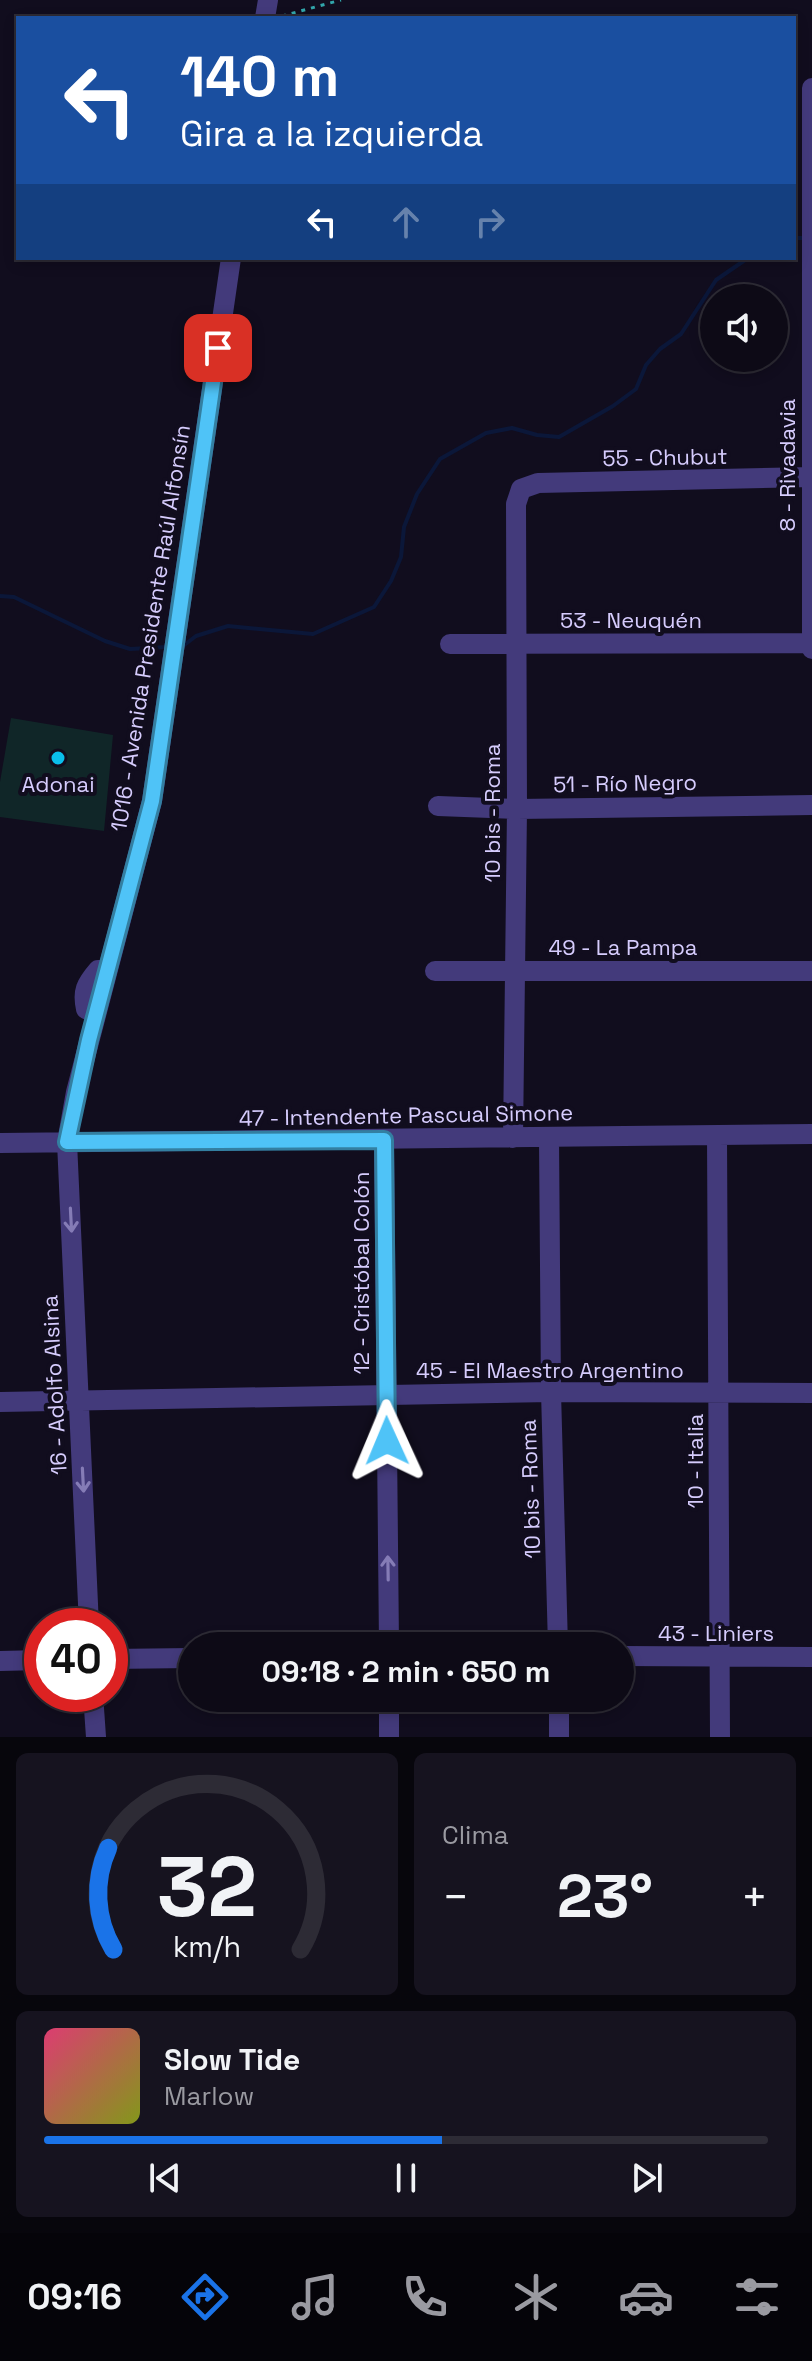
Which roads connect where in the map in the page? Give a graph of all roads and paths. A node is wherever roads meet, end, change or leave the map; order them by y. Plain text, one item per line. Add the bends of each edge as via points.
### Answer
1 (341, 0) edge
2 (282, 16) edge
3 (812, 88) edge
4 (812, 123) edge
5 (812, 212) edge
6 (811, 256) edge
7 (231, 260) edge
8 (812, 477) edge
9 (521, 489) joint
10 (812, 643) edge
11 (450, 644) dead end
12 (516, 644) junction
13 (812, 649) edge
14 (812, 805) edge
15 (438, 806) dead end
16 (517, 809) junction
17 (435, 971) dead end
18 (514, 971) junction
19 (812, 971) edge
20 (812, 1134) edge
21 (717, 1137) junction
22 (513, 1138) junction
23 (549, 1138) junction
24 (384, 1140) junction
25 (67, 1142) junction
26 (0, 1143) edge
27 (551, 1392) junction
28 (719, 1393) junction
29 (812, 1393) edge
30 (386, 1396) junction
31 (79, 1398) junction
32 (0, 1402) edge
33 (88, 1608) edge
34 (389, 1632) edge
35 (558, 1632) edge
36 (634, 1656) edge
37 (719, 1657) junction
38 (812, 1657) edge
39 (178, 1658) edge
40 (128, 1659) edge
41 (24, 1660) edge
42 (0, 1661) edge
43 (94, 1712) edge
44 (389, 1712) edge
45 (559, 1712) edge
46 (96, 1737) edge
47 (389, 1737) edge
48 (559, 1737) edge
49 (720, 1737) edge

1 - 2 path
3 - 4 street, 8 - Rivadavia
4 - 5 street, 8 - Rivadavia
5 - 6 street, 8 - Rivadavia
6 - 8 street, 8 - Rivadavia
7 - 25 street, 1016 - Avenida Presidente Raúl Alfonsín via 152,801
8 - 9 street, 55 - Chubut via 538,483
8 - 10 street, 8 - Rivadavia
9 - 12 street, 10 bis - Roma via 516,504
10 - 12 street, 53 - Neuquén
10 - 13 street, 8 - Rivadavia
11 - 12 street, 53 - Neuquén
12 - 16 street, 10 bis - Roma
14 - 16 street, 51 - Río Negro
15 - 16 street, 51 - Río Negro
16 - 18 street, 10 bis - Roma
17 - 18 street, 49 - La Pampa
18 - 19 street, 49 - La Pampa
18 - 22 street, 10 bis - Roma
20 - 21 street, 47 - Intendente Pascual Simone
21 - 23 street, 47 - Intendente Pascual Simone
21 - 28 street, 10 - Italia
22 - 23 street, 47 - Intendente Pascual Simone
22 - 24 street, 47 - Intendente Pascual Simone
23 - 27 street, 10 bis - Roma
24 - 25 street, 47 - Intendente Pascual Simone
24 - 30 street, 12 - Cristóbal Colón
25 - 26 street, 47 - Intendente Pascual Simone
25 -> 31 street, 16 - Adolfo Alsina
27 - 28 street, 45 - El Maestro Argentino
27 - 30 street, 45 - El Maestro Argentino
27 - 35 street, 10 bis - Roma
28 - 29 street, 45 - El Maestro Argentino
28 - 37 street, 10 - Italia
30 - 31 street, 45 - El Maestro Argentino
34 -> 30 street, 12 - Cristóbal Colón
31 - 32 street, 45 - El Maestro Argentino
31 -> 33 street, 16 - Adolfo Alsina
36 - 37 street, 43 - Liniers
37 - 38 street, 43 - Liniers
37 - 49 street, 10 - Italia
39 - 40 street
41 - 42 street
43 - 46 street
44 - 47 street
45 - 48 street

